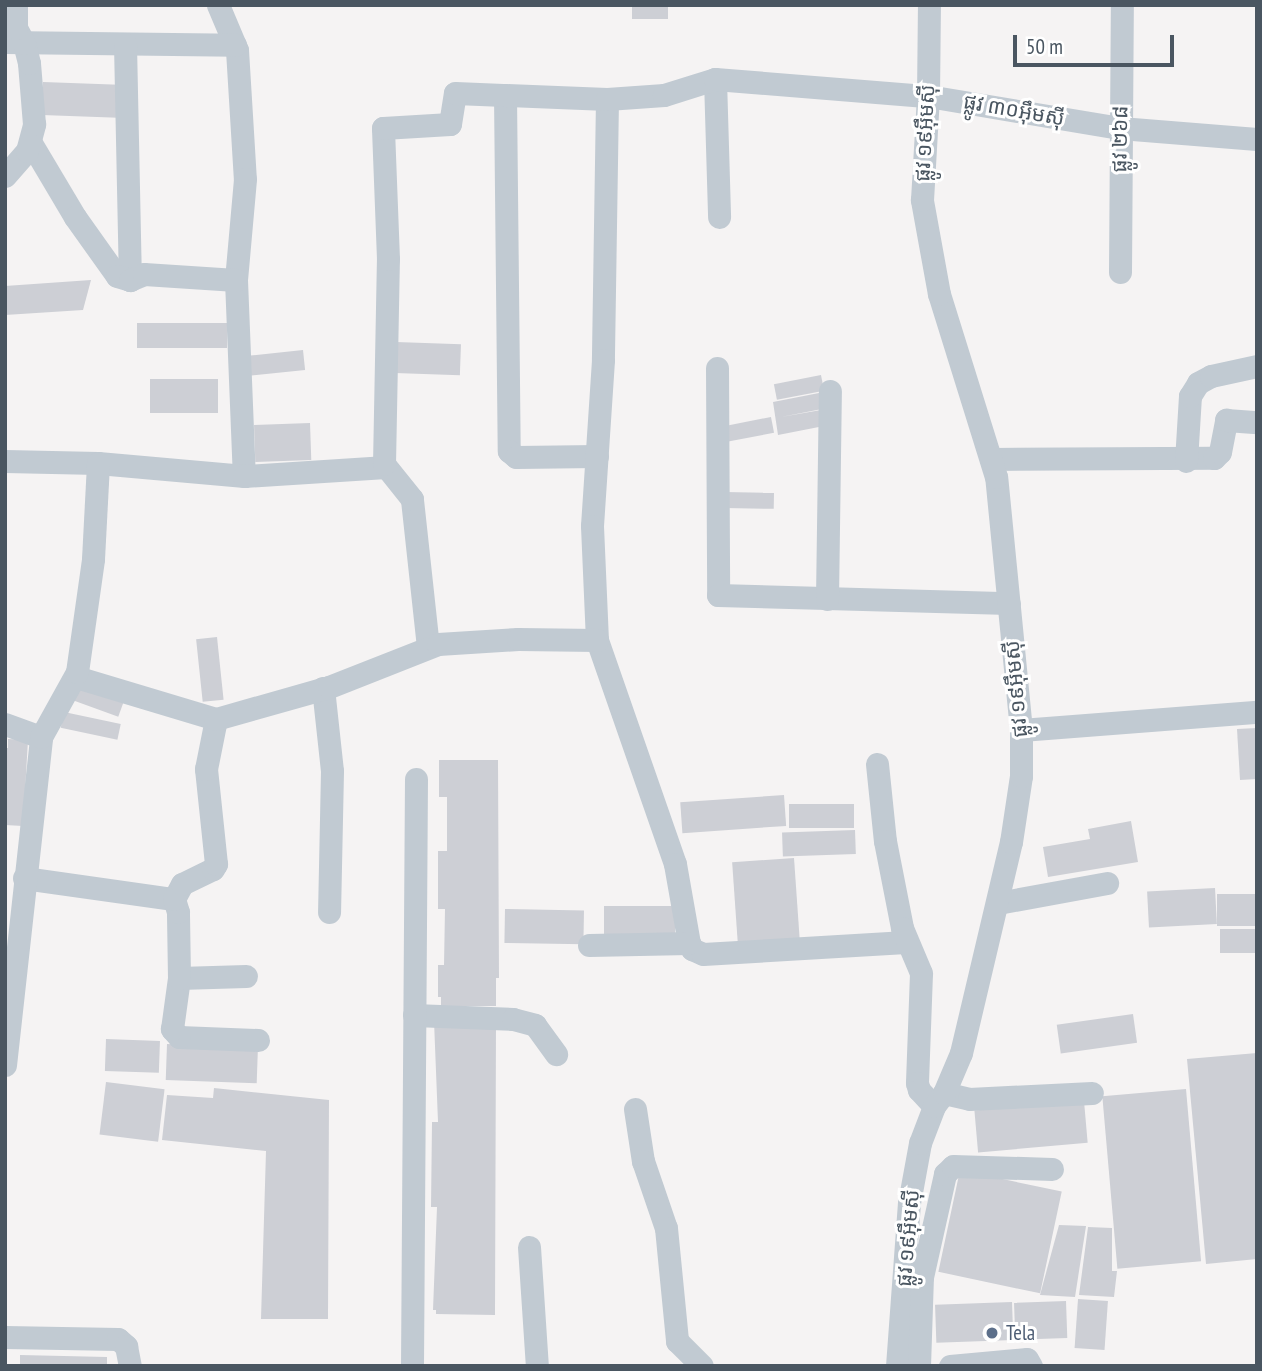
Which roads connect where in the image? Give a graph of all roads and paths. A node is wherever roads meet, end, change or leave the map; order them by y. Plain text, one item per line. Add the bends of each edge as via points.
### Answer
1 (16, 5) edge
2 (218, 5) edge
3 (929, 5) edge
4 (1122, 5) edge
5 (15, 42) edge
6 (125, 44) junction
7 (235, 45) junction
8 (715, 79) junction
9 (505, 95) junction
10 (928, 96) junction
11 (607, 99) junction
12 (1120, 128) junction
13 (1257, 139) edge
14 (31, 143) junction
15 (5, 176) edge
16 (719, 217) dead end
17 (1120, 272) dead end
18 (130, 280) junction
19 (236, 280) junction
20 (1257, 366) edge
21 (717, 368) dead end
22 (830, 391) dead end
23 (1257, 422) edge
24 (597, 456) junction
25 (991, 459) junction
26 (5, 461) edge
27 (1186, 461) junction
28 (97, 463) junction
29 (386, 467) junction
30 (244, 476) junction
31 (827, 599) junction
32 (1009, 603) junction
33 (597, 640) junction
34 (428, 646) junction
35 (76, 677) junction
36 (323, 688) junction
37 (1257, 712) edge
38 (216, 719) junction
39 (5, 724) edge
40 (1021, 730) junction
41 (41, 737) junction
42 (877, 764) dead end
43 (416, 779) dead end
44 (24, 878) junction
45 (1107, 883) dead end
46 (174, 899) junction
47 (998, 904) junction
48 (329, 912) dead end
49 (906, 942) junction
50 (689, 943) junction
51 (589, 945) dead end
52 (246, 976) dead end
53 (179, 978) junction
54 (414, 1015) junction
55 (257, 1040) dead end
56 (556, 1054) dead end
57 (5, 1065) edge
58 (1091, 1093) dead end
59 (939, 1099) junction
60 (635, 1109) dead end
61 (1052, 1169) dead end
62 (529, 1247) dead end
63 (5, 1337) edge
64 (130, 1366) edge
65 (411, 1366) edge
66 (537, 1366) edge
67 (702, 1366) edge
68 (897, 1366) edge
69 (919, 1366) edge
70 (950, 1366) edge
71 (1031, 1366) edge

1 - 5 street
2 - 7 street
3 - 10 street, ផ្លូវ ១៩អ៊ឹមស៊ី
4 - 12 street, ផ្លូវ ២៦៨
5 - 6 street
5 - 14 street via 34,124
6 - 7 street
6 - 18 street
7 - 19 street via 245,179
8 - 10 street, ផ្លូវ ៣០អ៊ឹមស៊ី
8 - 11 street, ផ្លូវ ៣០អ៊ឹមស៊ី via 664,95
8 - 16 street
9 - 11 street, ផ្លូវ ៣០អ៊ឹមស៊ី
9 - 24 street via 509,452 516,457
9 - 29 street, ផ្លូវ ៣០អ៊ឹមស៊ី via 455,93 450,124 383,128 388,259
10 - 12 street, ផ្លូវ ៣០អ៊ឹមស៊ី
10 - 25 street, ផ្លូវ ១៩អ៊ឹមស៊ី via 924,218 939,294
11 - 24 street
12 - 13 street, ផ្លូវ ៣០អ៊ឹមស៊ី
12 - 17 street, ផ្លូវ ២៦៨
14 - 15 street
14 - 18 street via 112,271
18 - 19 street via 144,274
19 - 30 street
20 - 27 street via 1198,383 1190,396
21 - 31 street via 718,595
22 - 31 street
23 - 27 street via 1226,421 1218,456
24 - 33 street via 593,526
25 - 27 street
25 - 32 street, ផ្លូវ ១៩អ៊ឹមស៊ី
26 - 28 street
28 - 30 street
28 - 35 street via 93,559
29 - 30 street
29 - 34 street via 412,499
31 - 32 street
32 - 40 street, ផ្លូវ ១៩អ៊ឹមស៊ី
33 - 34 street via 518,639
33 - 50 street via 676,864
34 - 36 street
35 - 38 street
35 - 41 street
36 - 38 street
36 - 48 street via 332,771
37 - 40 street
38 - 46 street via 206,769 215,867 182,884
39 - 41 street
40 - 47 street, ផ្លូវ ១៩អ៊ឹមស៊ី via 1017,809
41 - 44 street
42 - 49 street via 885,841
43 - 54 street
44 - 46 street
44 - 57 street
45 - 47 street
46 - 53 street
47 - 59 street, ផ្លូវ ១៩អ៊ឹមស៊ី via 961,1053
49 - 50 street via 703,954
49 - 59 street via 921,973 917,1083 919,1090
50 - 51 street
52 - 53 street
53 - 55 street via 175,1035
54 - 56 street via 513,1019 535,1026
54 - 65 street
58 - 59 street
59 - 68 street, ផ្លូវ ១៩អ៊ឹមស៊ី via 920,1143 909,1203
60 - 67 street via 643,1161 666,1228 677,1341
61 - 69 street via 953,1166 945,1174 922,1277
62 - 66 street
63 - 64 street via 118,1339 126,1346
70 - 71 street via 1027,1359

